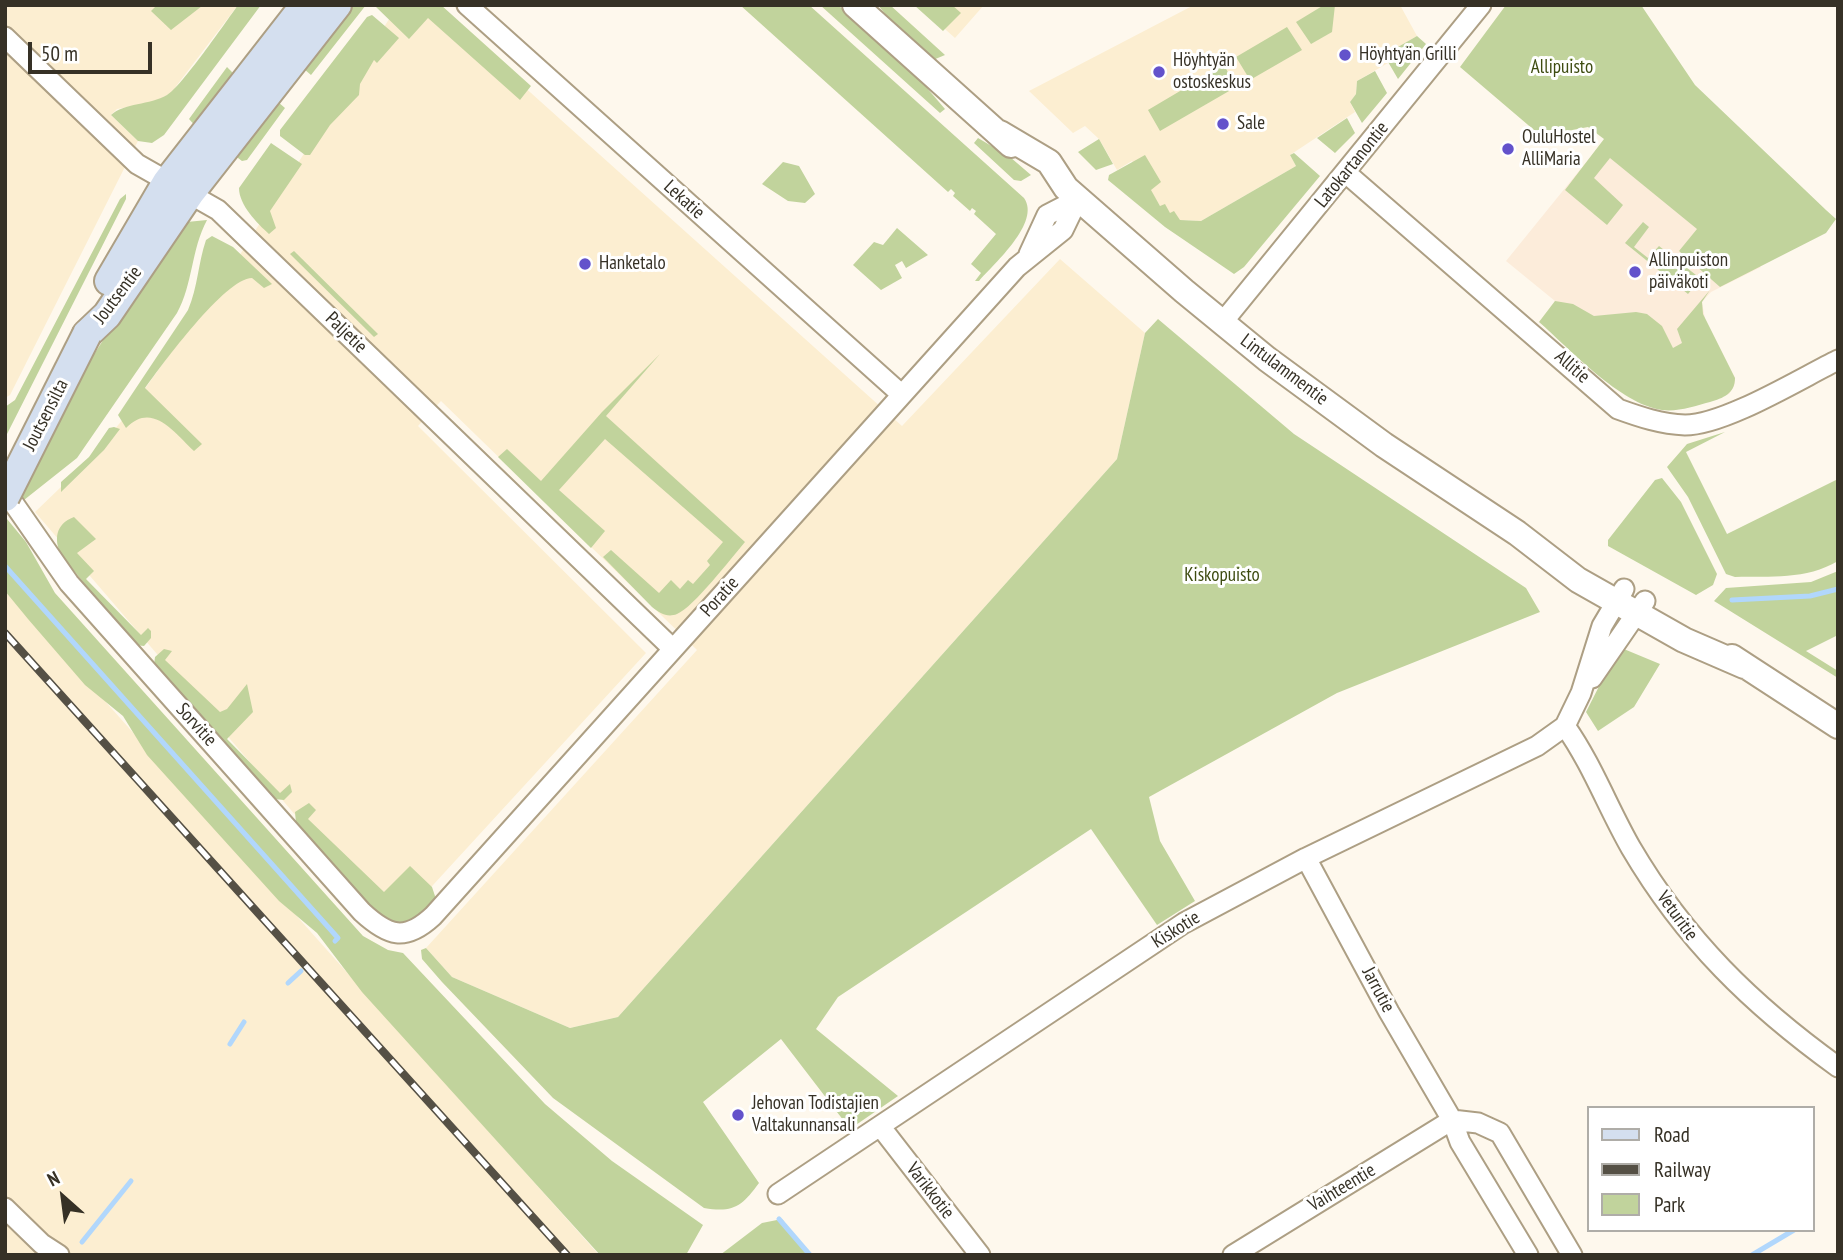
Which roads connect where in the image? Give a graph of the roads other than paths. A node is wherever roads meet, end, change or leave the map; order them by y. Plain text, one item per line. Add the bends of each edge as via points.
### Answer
1 (305, 5) edge
2 (337, 5) edge
3 (467, 5) edge
4 (855, 5) edge
5 (1481, 5) edge
6 (5, 37) edge
7 (1346, 173) junction
8 (179, 187) junction
9 (1072, 193) junction
10 (1222, 323) junction
11 (87, 334) joint
12 (1838, 360) edge
13 (901, 394) junction
14 (5, 491) edge
15 (5, 497) edge
16 (1631, 601) junction
17 (673, 649) junction
18 (1565, 726) junction
19 (1838, 726) edge
20 (1306, 858) junction
21 (408, 934) joint
22 (1838, 1067) edge
23 (1452, 1121) junction
24 (880, 1126) junction
25 (778, 1194) dead end
26 (5, 1209) edge
27 (58, 1255) edge
28 (980, 1255) edge
29 (1233, 1255) edge
30 (1528, 1255) edge
31 (1572, 1255) edge

1 - 8 main road, Joutsentie
2 - 8 main road, Joutsentie
3 - 13 street, Lekatie
4 - 9 street, Lintulammentie via 1000,133 1049,162
5 - 7 street, Latokartanontie
6 - 8 street, Paljetie via 137,164
7 - 10 street, Latokartanontie
7 - 12 street, Allitie via 1618,409 1652,421 1688,425 1723,416
8 - 11 main road, Joutsentie via 107,315
8 - 17 street, Paljetie via 224,216
9 - 10 street, Lintulammentie
9 - 13 street, Poratie via 1047,215 1028,254
10 - 16 street, Lintulammentie via 1384,445 1517,533 1578,580
11 - 15 main road, Joutsensilta, bridge
13 - 17 street, Poratie
14 - 21 street, Sorvitie via 69,583 362,912 379,928
16 - 18 street, Kiskotie via 1602,626 1581,693
16 - 19 street, Lintulammentie via 1684,640 1744,666
17 - 21 street, Poratie via 433,916
18 - 20 street, Kiskotie via 1478,777
18 - 22 street, Veturitie via 1630,846 1697,944 1773,1019
20 - 23 street, Jarrutie
20 - 24 street, Kiskotie via 1184,923
23 - 29 street, Vaihteentie
23 - 30 street, Jarrutie via 1460,1143
23 - 31 street via 1478,1123 1500,1133 1569,1243
24 - 25 street, Kiskotie
24 - 28 street, Varikkotie
26 - 27 street

